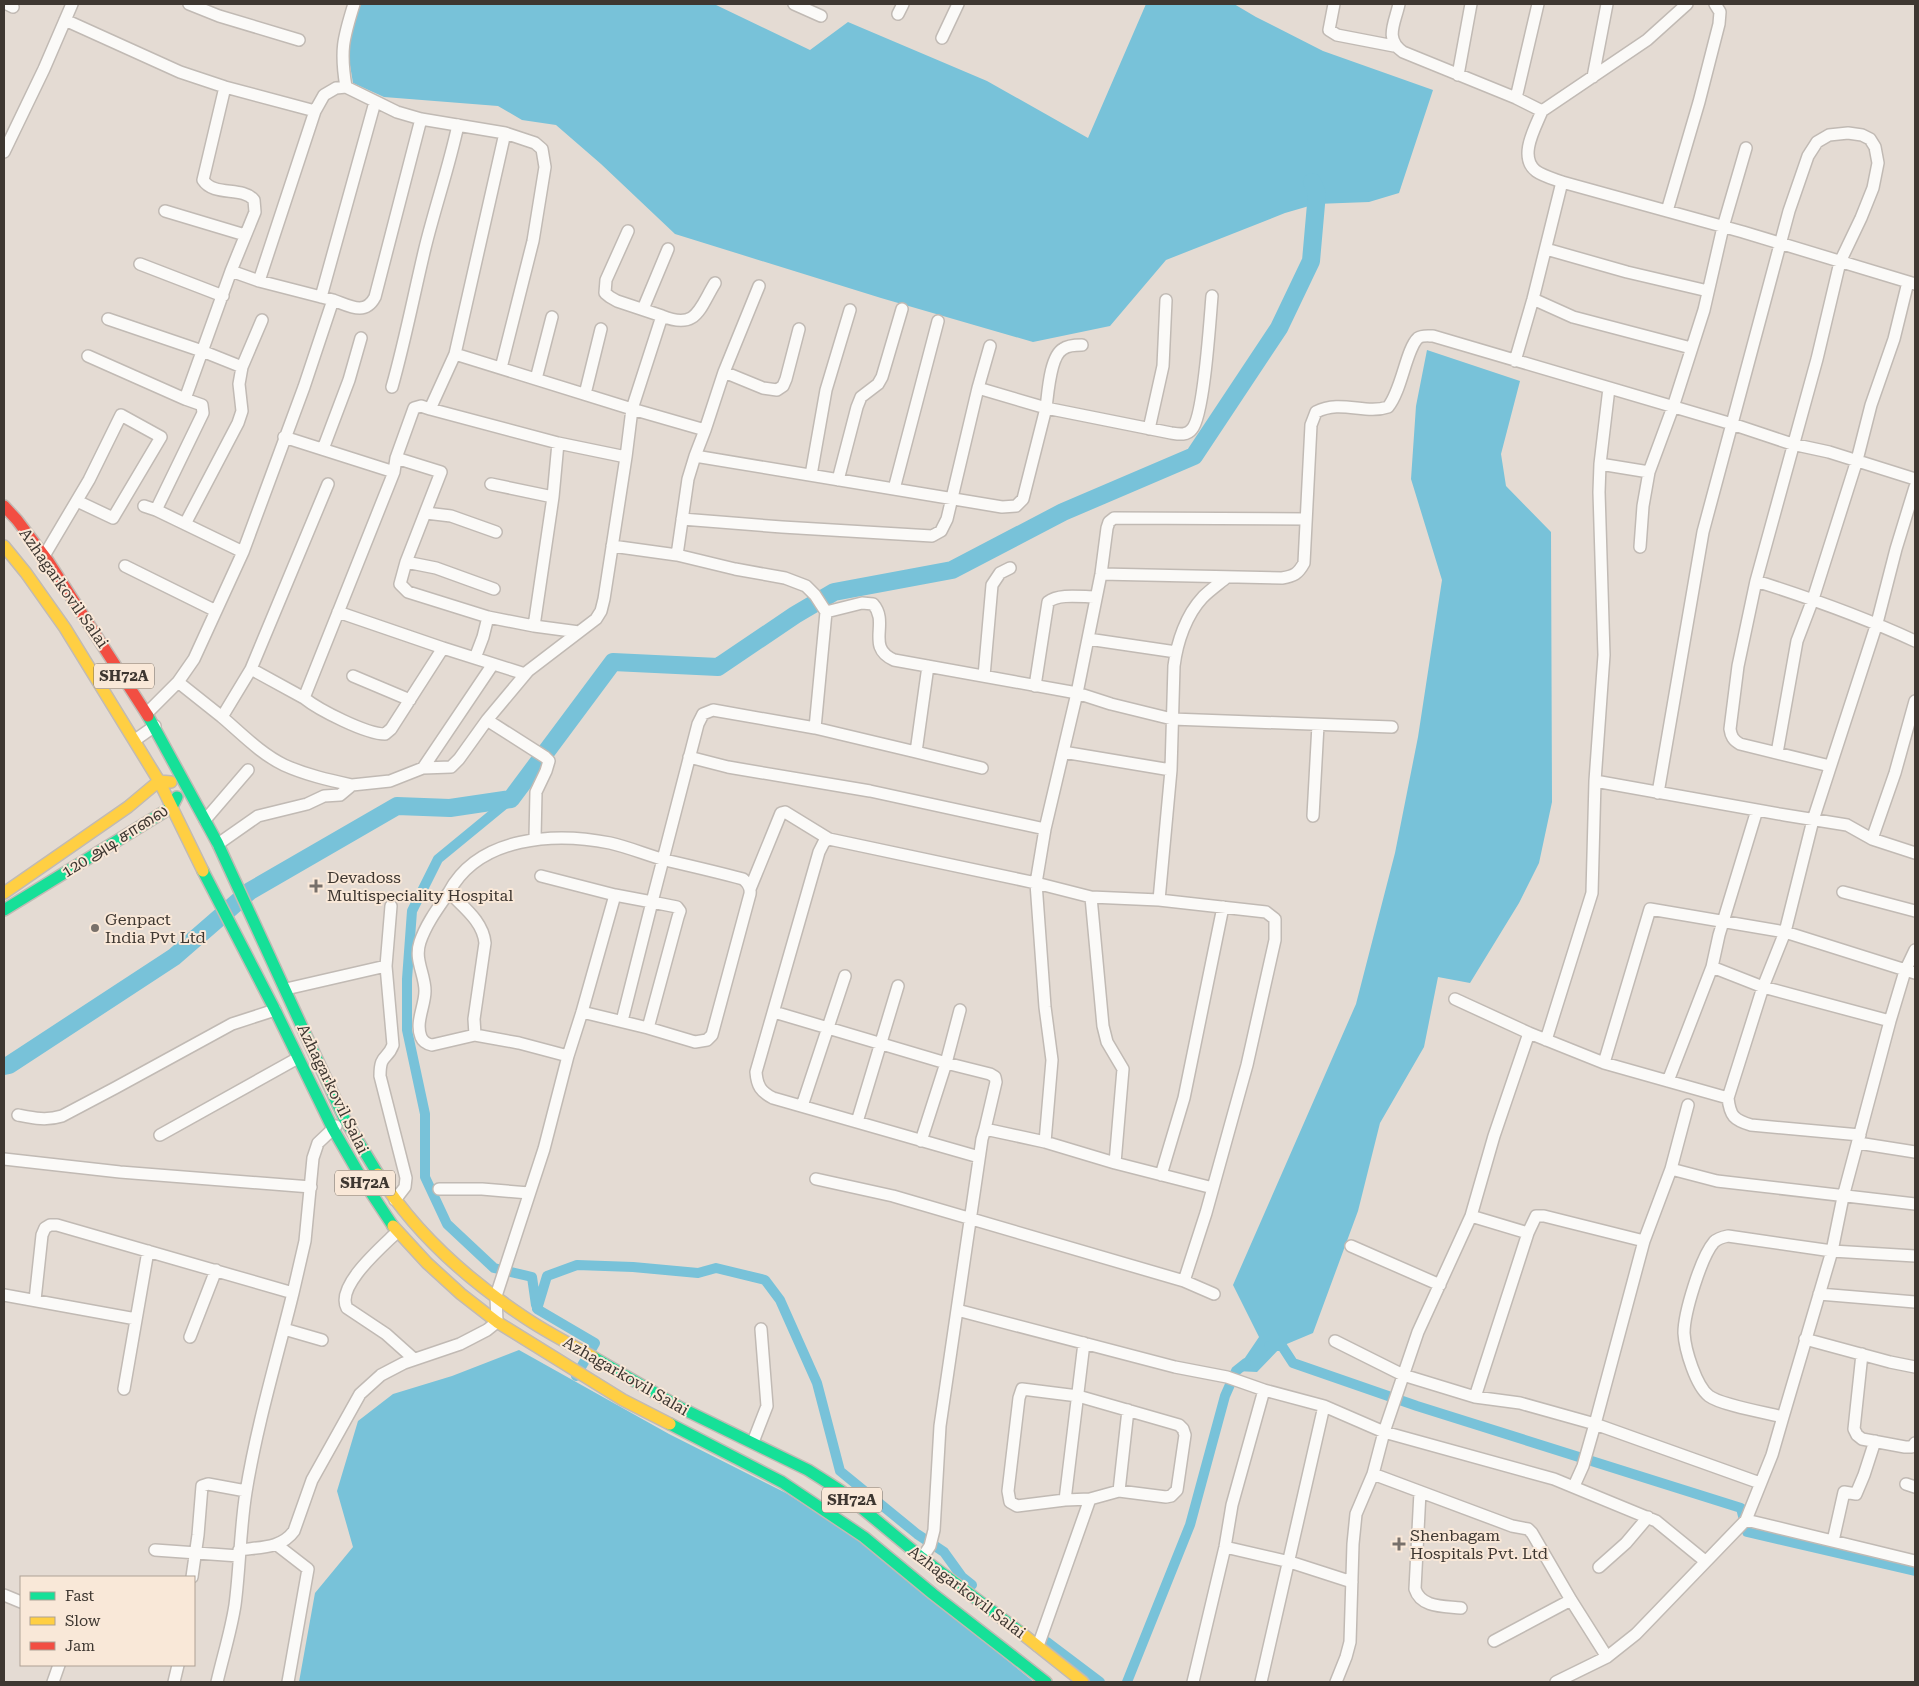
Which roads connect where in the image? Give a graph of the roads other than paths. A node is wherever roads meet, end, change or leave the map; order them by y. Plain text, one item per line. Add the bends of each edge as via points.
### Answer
1 (72, 4) edge
2 (189, 4) edge
3 (354, 4) edge
4 (794, 4) edge
5 (958, 4) edge
6 (1334, 4) edge
7 (1399, 4) edge
8 (1472, 4) edge
9 (1538, 4) edge
10 (1607, 4) edge
11 (1687, 4) edge
12 (1716, 4) edge
13 (821, 16) dead end
14 (66, 20) junction
15 (942, 38) dead end
16 (298, 40) dead end
17 (1394, 46) junction
18 (1458, 75) junction
19 (1593, 77) junction
20 (225, 87) junction
21 (346, 87) junction
22 (1516, 98) junction
23 (375, 102) junction
24 (315, 111) junction
25 (1542, 111) junction
26 (421, 119) junction
27 (458, 125) junction
28 (505, 133) junction
29 (1746, 148) dead end
30 (4, 152) edge
31 (1562, 182) junction
32 (166, 211) dead end
33 (1667, 211) junction
34 (1723, 226) junction
35 (628, 231) dead end
36 (245, 235) junction
37 (1779, 243) junction
38 (668, 249) dead end
39 (1546, 249) junction
40 (1840, 262) junction
41 (140, 264) dead end
42 (231, 271) junction
43 (259, 281) junction
44 (715, 283) dead end
45 (1912, 283) edge
46 (759, 286) dead end
47 (1708, 291) junction
48 (222, 296) junction
49 (1212, 296) dead end
50 (321, 297) junction
51 (1533, 299) junction
52 (333, 300) junction
53 (1166, 300) dead end
54 (643, 309) junction
55 (902, 309) dead end
56 (850, 310) dead end
57 (662, 316) junction
58 (552, 317) dead end
59 (108, 319) dead end
60 (262, 320) dead end
61 (938, 321) dead end
62 (601, 329) dead end
63 (799, 329) dead end
64 (361, 338) dead end
65 (1082, 345) dead end
66 (990, 346) dead end
67 (1691, 348) junction
68 (202, 351) junction
69 (455, 354) junction
70 (88, 356) dead end
71 (1515, 361) junction
72 (242, 367) junction
73 (501, 368) junction
74 (724, 372) junction
75 (536, 379) junction
76 (392, 387) dead end
77 (978, 388) junction
78 (1609, 388) junction
79 (585, 394) junction
80 (186, 398) junction
81 (1672, 407) junction
82 (1046, 408) junction
83 (430, 409) junction
84 (632, 409) junction
85 (1732, 424) junction
86 (1149, 429) junction
87 (705, 430) junction
88 (284, 437) junction
89 (558, 444) junction
90 (1792, 444) junction
91 (323, 449) junction
92 (695, 456) junction
93 (626, 457) junction
94 (396, 458) junction
95 (1857, 460) junction
96 (1600, 464) junction
97 (394, 472) junction
98 (1649, 472) junction
99 (811, 475) junction
100 (1915, 478) edge
101 (838, 480) junction
102 (328, 484) dead end
103 (492, 484) dead end
104 (1915, 487) edge
105 (894, 489) junction
106 (553, 496) junction
107 (951, 499) junction
108 (77, 501) junction
109 (4, 506) edge
110 (144, 506) dead end
111 (156, 510) junction
112 (426, 513) junction
113 (682, 519) junction
114 (1306, 519) junction
115 (184, 524) junction
116 (496, 532) dead end
117 (4, 546) edge
118 (612, 546) junction
119 (1640, 547) dead end
120 (243, 552) junction
121 (677, 555) junction
122 (44, 556) junction
123 (406, 562) junction
124 (125, 566) dead end
125 (1010, 568) dead end
126 (1101, 574) junction
127 (1228, 577) junction
128 (1756, 581) junction
129 (494, 589) dead end
130 (1096, 597) junction
131 (1813, 599) junction
132 (824, 610) junction
133 (216, 611) junction
134 (338, 612) junction
135 (488, 617) junction
136 (1877, 623) junction
137 (534, 626) junction
138 (579, 632) junction
139 (1088, 639) junction
140 (1915, 641) edge
141 (444, 648) junction
142 (1176, 652) junction
143 (475, 658) junction
144 (493, 664) junction
145 (928, 666) junction
146 (251, 669) junction
147 (525, 674) junction
148 (353, 676) dead end
149 (984, 676) junction
150 (178, 682) junction
151 (1035, 686) junction
152 (1077, 693) junction
153 (304, 698) junction
154 (410, 700) junction
155 (1915, 700) edge
156 (147, 712) junction
157 (222, 718) junction
158 (1172, 719) junction
159 (487, 720) junction
160 (1318, 725) junction
161 (155, 726) junction
162 (1392, 727) dead end
163 (815, 728) junction
164 (135, 740) junction
165 (916, 752) junction
166 (1063, 752) junction
167 (1777, 753) junction
168 (689, 757) junction
169 (1830, 766) junction
170 (424, 768) junction
171 (982, 768) dead end
172 (248, 770) dead end
173 (1171, 770) junction
174 (159, 781) junction
175 (1595, 781) junction
176 (184, 783) junction
177 (352, 786) junction
178 (1658, 793) junction
179 (172, 807) junction
180 (1757, 810) junction
181 (1313, 816) dead end
182 (205, 820) junction
183 (1813, 820) junction
184 (1045, 830) junction
185 (536, 838) junction
186 (829, 839) junction
187 (1872, 839) junction
188 (218, 844) junction
189 (1915, 853) edge
190 (663, 859) junction
191 (541, 876) dead end
192 (1036, 883) junction
193 (750, 889) junction
194 (5, 890) edge
195 (449, 892) junction
196 (1843, 892) dead end
197 (615, 895) junction
198 (1091, 897) junction
199 (1159, 900) junction
200 (18, 901) junction
201 (652, 902) junction
202 (391, 906) dead end
203 (1224, 907) junction
204 (4, 910) edge
205 (1915, 911) edge
206 (1724, 921) junction
207 (1785, 932) junction
208 (1915, 950) edge
209 (386, 966) junction
210 (1712, 967) junction
211 (1910, 972) edge
212 (845, 976) dead end
213 (898, 986) dead end
214 (1763, 987) junction
215 (286, 989) junction
216 (1454, 999) dead end
217 (275, 1010) junction
218 (960, 1010) dead end
219 (582, 1012) junction
220 (774, 1012) junction
221 (1890, 1021) junction
222 (622, 1022) junction
223 (648, 1028) junction
224 (829, 1028) junction
225 (1529, 1033) junction
226 (475, 1035) junction
227 (1546, 1040) junction
228 (881, 1043) junction
229 (568, 1056) junction
230 (298, 1058) junction
231 (946, 1063) junction
232 (1604, 1063) junction
233 (1668, 1081) junction
234 (1728, 1098) junction
235 (1688, 1105) dead end
236 (802, 1106) junction
237 (18, 1115) dead end
238 (344, 1118) junction
239 (857, 1122) junction
240 (333, 1129) junction
241 (985, 1129) junction
242 (160, 1135) dead end
243 (1859, 1139) junction
244 (921, 1140) junction
245 (1045, 1142) junction
246 (1915, 1152) edge
247 (979, 1157) junction
248 (4, 1159) edge
249 (1115, 1163) junction
250 (1671, 1169) junction
251 (1161, 1175) junction
252 (816, 1179) dead end
253 (311, 1187) junction
254 (1213, 1188) junction
255 (439, 1189) dead end
256 (529, 1193) junction
257 (1843, 1197) junction
258 (395, 1200) junction
259 (1915, 1204) edge
260 (1471, 1216) junction
261 (970, 1218) junction
262 (397, 1232) junction
263 (1528, 1233) junction
264 (1644, 1241) junction
265 (1351, 1246) dead end
266 (148, 1251) junction
267 (1832, 1252) junction
268 (1915, 1256) edge
269 (216, 1270) junction
270 (1184, 1281) junction
271 (1440, 1285) junction
272 (294, 1292) junction
273 (1214, 1294) dead end
274 (1820, 1294) junction
275 (4, 1295) edge
276 (496, 1296) junction
277 (35, 1300) junction
278 (1915, 1302) edge
279 (958, 1310) junction
280 (136, 1319) junction
281 (497, 1322) junction
282 (284, 1329) junction
283 (761, 1329) dead end
284 (190, 1336) dead end
285 (1805, 1338) junction
286 (322, 1340) dead end
287 (1335, 1340) dead end
288 (1084, 1343) junction
289 (1862, 1354) junction
290 (414, 1359) junction
291 (1915, 1367) edge
292 (1403, 1375) junction
293 (124, 1388) dead end
294 (1264, 1390) junction
295 (1078, 1396) junction
296 (1475, 1397) junction
297 (1324, 1406) junction
298 (1128, 1410) junction
299 (1783, 1418) junction
300 (1595, 1424) junction
301 (1384, 1432) junction
302 (1875, 1441) junction
303 (754, 1442) junction
304 (1915, 1443) edge
305 (1373, 1474) junction
306 (1760, 1482) junction
307 (1574, 1486) junction
308 (246, 1491) junction
309 (1119, 1491) junction
310 (1420, 1492) junction
311 (1090, 1499) junction
312 (1065, 1500) junction
313 (1648, 1517) junction
314 (1744, 1522) junction
315 (1833, 1541) junction
316 (277, 1545) junction
317 (1225, 1547) junction
318 (155, 1550) dead end
319 (196, 1553) junction
320 (239, 1553) junction
321 (922, 1558) junction
322 (1705, 1561) junction
323 (1915, 1561) edge
324 (1290, 1562) junction
325 (1599, 1567) dead end
326 (192, 1576) edge
327 (1352, 1582) junction
328 (4, 1594) edge
329 (1571, 1600) junction
330 (20, 1602) edge
331 (1461, 1608) dead end
332 (1041, 1640) junction
333 (1494, 1641) dead end
334 (1607, 1657) junction
335 (60, 1666) edge
336 (178, 1666) edge
337 (53, 1682) edge
338 (174, 1682) edge
339 (217, 1682) edge
340 (288, 1682) edge
341 (1046, 1682) edge
342 (1083, 1682) edge
343 (1193, 1682) edge
344 (1261, 1682) edge
345 (1336, 1682) edge
346 (1556, 1682) edge

1 - 14 street
2 - 16 street
3 - 21 street via 343,42
4 - 13 street
5 - 15 street
6 - 17 street via 1329,30 1337,35
7 - 17 street via 1392,33
8 - 18 street
9 - 22 street
10 - 19 street
11 - 19 street via 1647,40
12 - 33 street via 1720,12 1719,24
14 - 20 street via 180,72
14 - 30 street
17 - 18 street
18 - 22 street
19 - 25 street
20 - 24 street
20 - 36 street via 203,180 212,188 244,194 254,200 255,212
21 - 23 street
21 - 24 street via 324,95
22 - 25 street
23 - 26 street
23 - 50 street
24 - 43 street
25 - 31 street via 1528,150 1528,160 1538,172
26 - 27 street
26 - 52 street via 375,297 364,308
27 - 28 street
27 - 76 street
28 - 69 street
28 - 73 street via 535,143 542,149 545,167 533,241
29 - 34 street
31 - 33 street
31 - 39 street
32 - 36 street
33 - 34 street
34 - 37 street
34 - 47 street
35 - 54 street via 604,287 610,298
36 - 42 street
37 - 40 street
37 - 40 street via 1808,156 1817,142 1829,135 1862,135 1875,147 1878,163 1873,188
37 - 85 street
38 - 54 street
39 - 47 street
39 - 51 street
40 - 45 street
40 - 90 street
41 - 48 street
42 - 43 street
42 - 48 street
43 - 50 street
44 - 57 street via 694,318 674,321
45 - 95 street
46 - 74 street
47 - 67 street
48 - 68 street
49 - 86 street via 1197,423 1184,434
50 - 52 street
51 - 67 street via 1573,317
51 - 71 street
52 - 88 street
53 - 86 street via 1163,366
54 - 57 street
55 - 101 street via 882,377 861,397 857,407
56 - 99 street via 826,390
57 - 84 street
58 - 75 street
59 - 68 street
60 - 72 street
61 - 105 street
62 - 79 street
63 - 74 street via 786,379 777,390 763,388
64 - 91 street
65 - 82 street via 1063,349 1057,354
66 - 77 street
67 - 81 street
68 - 72 street
68 - 80 street
69 - 73 street
69 - 83 street
70 - 80 street
71 - 78 street
71 - 114 street via 1424,336 1418,338 1412,348 1399,388 1388,407 1342,406 1316,412 1311,425
72 - 115 street via 239,384 242,411 238,423
73 - 75 street
74 - 87 street
75 - 79 street
77 - 82 street
77 - 107 street
78 - 81 street
78 - 96 street
79 - 84 street
80 - 111 street via 202,405 203,413
81 - 85 street
81 - 98 street
82 - 86 street
82 - 107 street via 1023,499 1016,506 996,507
83 - 89 street
83 - 94 street via 414,408
84 - 87 street
84 - 93 street
85 - 90 street
85 - 178 street via 1702,532
87 - 92 street
88 - 91 street
88 - 120 street
89 - 93 street
89 - 106 street
90 - 95 street
90 - 128 street
91 - 97 street
92 - 99 street
92 - 113 street
93 - 118 street
94 - 97 street
94 - 112 street via 441,472
95 - 100 street
95 - 131 street
96 - 98 street
96 - 175 street via 1604,655
97 - 134 street
98 - 119 street
99 - 101 street
101 - 105 street
102 - 146 street
103 - 106 street
104 - 136 street
105 - 107 street
106 - 137 street
107 - 113 street via 947,519 941,530 932,536
108 - 108 street via 121,415 160,437 113,518
108 - 122 street
109 - 122 main road, Azhagarkovil Salai / SH72A
110 - 111 street
111 - 115 street
112 - 116 street via 451,516
112 - 123 street
113 - 121 street
114 - 126 street via 1114,518 1107,528
114 - 127 street via 1304,563 1300,572 1282,578
115 - 120 street
117 - 164 main road, Azhagarkovil Salai / SH72A via 65,628
118 - 121 street
118 - 138 street via 600,611 596,619
120 - 133 street
121 - 132 street via 785,578 806,586
122 - 156 main road, Azhagarkovil Salai / SH72A
123 - 129 street via 436,568
123 - 135 street via 400,584 408,592
124 - 133 street
125 - 149 street via 1000,573 992,586
126 - 127 street
126 - 130 street
127 - 142 street via 1203,597 1190,615
128 - 131 street
128 - 167 street via 1738,666 1730,729 1734,740 1740,744
130 - 139 street
130 - 151 street via 1059,597 1048,602
131 - 136 street
131 - 167 street via 1797,641
132 - 145 street via 873,604 878,610 880,648 884,655
132 - 163 street
133 - 150 street via 194,659
134 - 141 street
134 - 153 street
135 - 137 street
135 - 143 street
136 - 140 street
136 - 169 street
137 - 138 street
138 - 147 street
139 - 142 street
139 - 152 street
141 - 143 street
141 - 154 street
142 - 158 street
143 - 144 street
144 - 147 street
144 - 170 street
145 - 149 street
145 - 165 street
146 - 153 street
146 - 157 street
147 - 159 street
148 - 154 street
149 - 151 street
150 - 156 street
150 - 157 street
151 - 152 street
152 - 158 street
152 - 166 street
153 - 154 street via 378,734 391,729
155 - 187 street
156 - 161 main road, Azhagarkovil Salai / SH72A
157 - 177 street via 283,764 304,774
158 - 160 street
158 - 173 street
159 - 170 street via 451,767
159 - 185 street via 549,761 536,792
160 - 162 street
160 - 181 street
161 - 164 street
161 - 176 main road, Azhagarkovil Salai / SH72A
163 - 165 street
163 - 168 street via 708,711 698,724
164 - 174 main road, Azhagarkovil Salai / SH72A
165 - 171 street
166 - 173 street
166 - 184 street
167 - 169 street
168 - 184 street via 728,767 870,791
168 - 190 street
169 - 183 street
170 - 177 street via 390,781
172 - 182 street
173 - 199 street
174 - 176 main road, 120 அடி சாலை
174 - 179 main road, Azhagarkovil Salai / SH72A
174 - 194 main road, 120 அடி சாலை
175 - 178 street
175 - 227 street via 1592,893
176 - 179 main road, 120 அடி சாலை
176 - 182 main road, Azhagarkovil Salai / SH72A
177 - 188 street via 340,795 324,796 307,804 258,816
178 - 180 street
179 - 200 main road, 120 அடி சாலை
179 - 217 main road, Azhagarkovil Salai / SH72A
180 - 183 street
180 - 206 street
182 - 188 main road, Azhagarkovil Salai / SH72A
183 - 187 street via 1847,825
183 - 207 street
184 - 192 street
185 - 190 street via 569,838 611,844
185 - 195 street via 480,858 461,875
186 - 192 street
186 - 193 street via 785,812 780,813
186 - 220 street via 819,852
187 - 189 street
188 - 215 main road, Azhagarkovil Salai / SH72A
190 - 193 street via 743,879
190 - 201 street
191 - 197 street
192 - 198 street
192 - 245 street via 1052,1060
193 - 223 street via 712,1035 707,1040 695,1042
194 - 200 street
195 - 226 street via 478,922 484,934
195 - 226 street via 430,920 420,944 418,955 425,993 419,1031 421,1038 432,1045
196 - 205 street
197 - 201 street
197 - 219 street
198 - 199 street
198 - 249 street via 1103,1026 1107,1042 1123,1069
199 - 203 street
200 - 204 main road, 120 அடி சாலை
201 - 222 street
201 - 223 street via 677,907 680,911
202 - 209 street
203 - 251 street via 1184,1098
203 - 254 street via 1266,912 1275,918 1276,929 1248,1065
206 - 207 street
206 - 210 street
206 - 232 street via 1650,909
207 - 211 street
207 - 214 street
208 - 211 street
209 - 215 street
209 - 258 street via 393,1044 381,1061 380,1076 406,1182
210 - 214 street
210 - 233 street
211 - 221 street
212 - 224 street
213 - 228 street
214 - 221 street
214 - 234 street
215 - 238 main road, Azhagarkovil Salai / SH72A
216 - 225 street
217 - 230 main road, Azhagarkovil Salai / SH72A
217 - 237 street via 232,1024 62,1116 41,1119
218 - 231 street
219 - 222 street
219 - 229 street
220 - 224 street
220 - 236 street via 756,1082 768,1096
221 - 243 street
222 - 223 street
224 - 228 street
224 - 236 street
225 - 227 street
225 - 260 street
226 - 229 street
227 - 232 street
228 - 231 street
228 - 239 street
229 - 256 street
230 - 240 main road, Azhagarkovil Salai / SH72A
230 - 242 street
231 - 241 street via 995,1077
231 - 244 street
232 - 233 street
233 - 234 street
234 - 243 street via 1734,1116 1751,1125
235 - 250 street
236 - 239 street
238 - 240 street
238 - 258 main road, Azhagarkovil Salai / SH72A
239 - 244 street
240 - 253 street via 318,1143 313,1158
240 - 262 main road, Azhagarkovil Salai / SH72A
241 - 245 street
241 - 247 street
243 - 246 street
243 - 257 street
244 - 247 street
245 - 249 street
247 - 261 street
248 - 253 street
249 - 251 street
250 - 257 street via 1717,1181
250 - 264 street
251 - 254 street
252 - 261 street
253 - 272 street via 305,1241
254 - 270 street
255 - 256 street
256 - 276 street
257 - 259 street
257 - 267 street
258 - 276 main road, Azhagarkovil Salai / SH72A via 438,1248
260 - 263 street
260 - 271 street
261 - 270 street
261 - 279 street
262 - 281 main road, Azhagarkovil Salai / SH72A via 454,1288
262 - 290 street via 363,1266 345,1295 344,1303
263 - 264 street via 1536,1216 1544,1216
263 - 296 street
264 - 300 street
265 - 271 street
266 - 269 street
266 - 277 street via 50,1225 42,1235
266 - 280 street
267 - 268 street
267 - 274 street
267 - 299 street via 1721,1237 1714,1242 1700,1269 1688,1305 1684,1332 1700,1387 1719,1402
269 - 272 street
269 - 284 street
270 - 273 street
271 - 292 street
272 - 282 street
274 - 278 street
274 - 285 street
275 - 277 street
276 - 281 street
276 - 303 main road, Azhagarkovil Salai / SH72A via 524,1317 681,1408
277 - 280 street
279 - 288 street
279 - 321 street via 940,1426 934,1530 930,1546
280 - 293 street
281 - 290 street via 460,1344
281 - 341 main road, Azhagarkovil Salai / SH72A via 623,1400 782,1482 864,1537
282 - 286 street
282 - 308 street
283 - 303 street via 767,1406
285 - 289 street
285 - 299 street
287 - 292 street
288 - 294 street via 1227,1377
288 - 295 street
289 - 291 street
289 - 302 street via 1854,1429 1862,1439
290 - 316 street via 381,1375 360,1394 312,1480 294,1532
292 - 296 street
292 - 301 street
294 - 297 street
294 - 317 street via 1232,1505
295 - 298 street
295 - 312 street
295 - 312 street via 1022,1389 1019,1398 1008,1491 1010,1502 1017,1506
296 - 300 street via 1520,1403
297 - 301 street
297 - 324 street
298 - 309 street
298 - 309 street via 1179,1425 1185,1435 1175,1494 1166,1497
299 - 306 street
300 - 306 street
300 - 307 street
301 - 305 street
301 - 307 street
302 - 304 street via 1905,1447
302 - 315 street via 1856,1494 1844,1492
303 - 321 main road, Azhagarkovil Salai / SH72A via 841,1491
305 - 310 street
305 - 327 street via 1356,1514
306 - 314 street
307 - 313 street
308 - 319 street via 208,1484 202,1486
308 - 320 street
309 - 311 street
310 - 329 street via 1528,1529
310 - 331 street via 1417,1595 1431,1604
311 - 312 street
311 - 332 street
313 - 322 street
313 - 325 street
314 - 315 street
314 - 322 street
315 - 323 street
316 - 320 street
316 - 340 street via 308,1570
317 - 324 street
317 - 343 street
318 - 319 street
319 - 320 street
319 - 326 street
320 - 339 street via 235,1603
321 - 332 main road, Azhagarkovil Salai / SH72A
322 - 334 street via 1653,1618
324 - 327 street
324 - 344 street
327 - 345 street via 1350,1642
328 - 330 street
329 - 333 street
329 - 334 street
332 - 342 main road, Azhagarkovil Salai / SH72A
334 - 346 street
335 - 337 street
336 - 338 street

